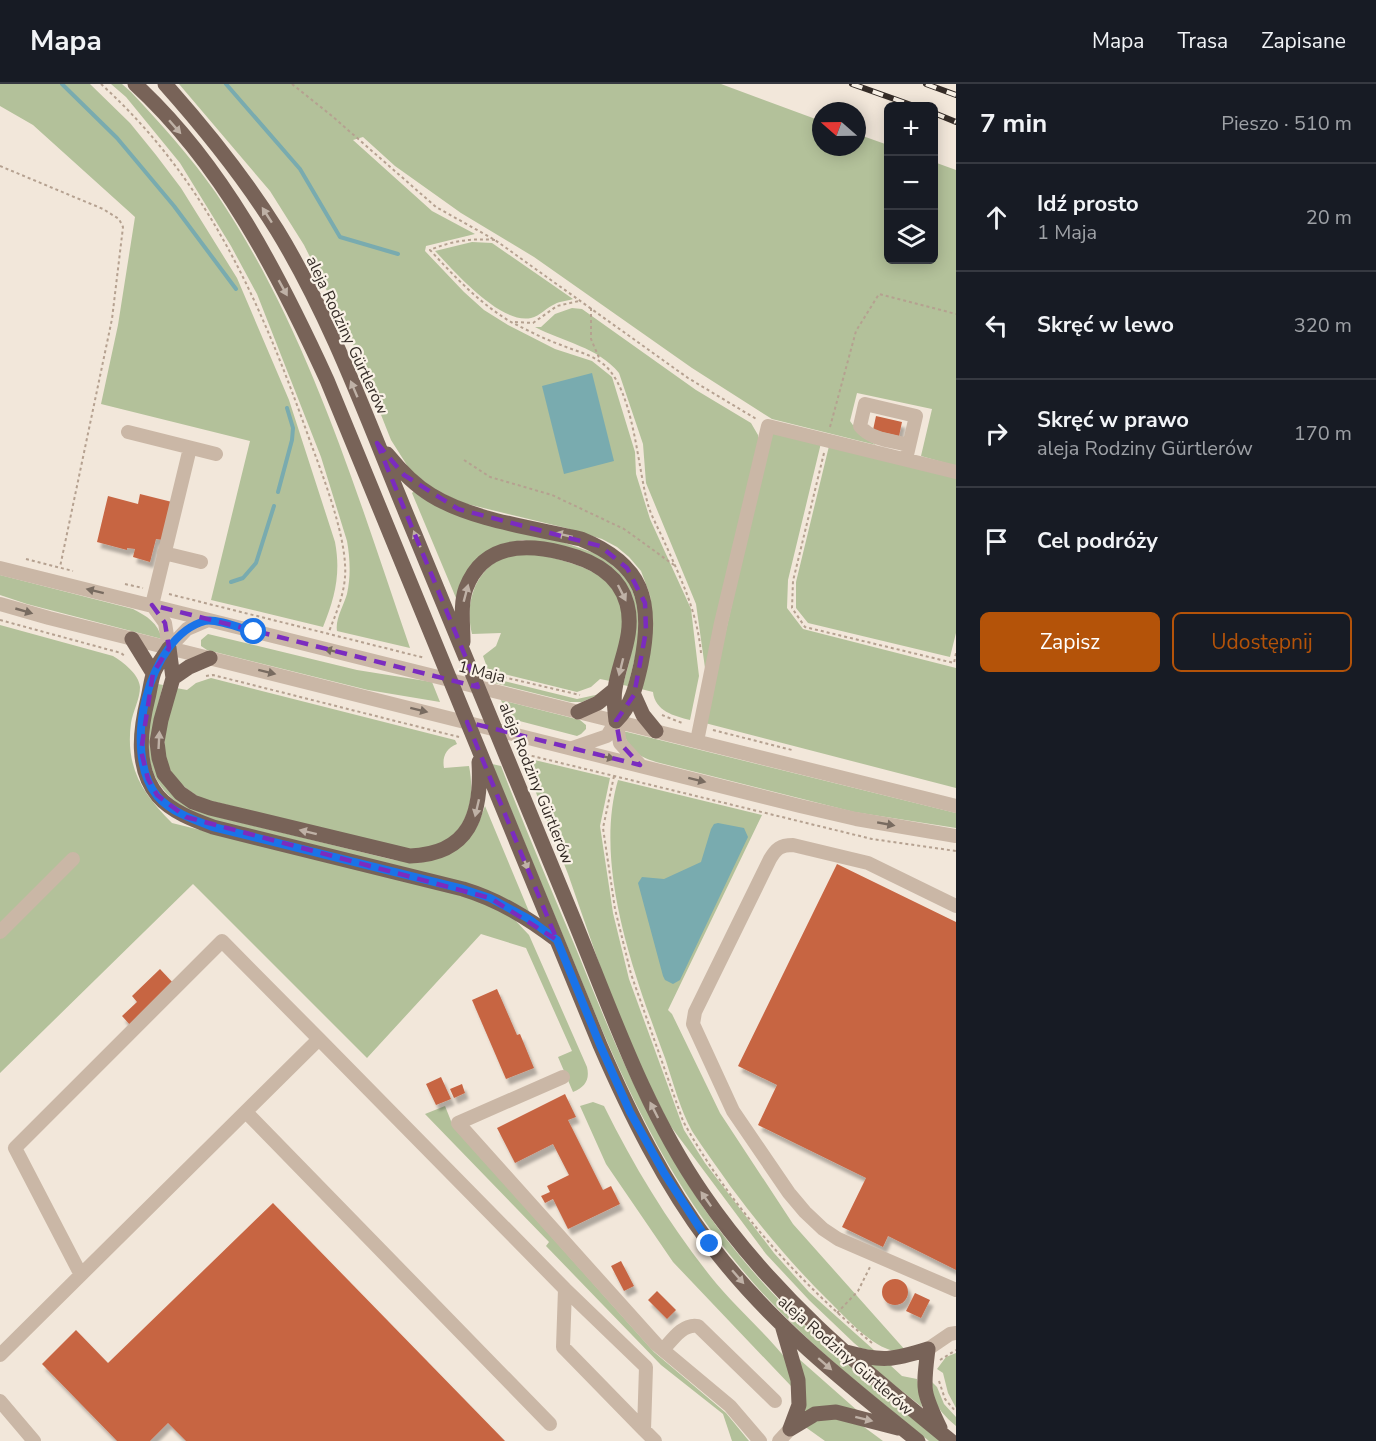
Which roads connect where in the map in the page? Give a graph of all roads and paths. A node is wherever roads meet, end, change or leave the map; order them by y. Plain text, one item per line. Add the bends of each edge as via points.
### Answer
1 (101, 84) edge
2 (135, 84) edge
3 (165, 84) edge
4 (292, 84) edge
5 (0, 166) edge
6 (495, 240) junction
7 (581, 301) junction
8 (591, 308) junction
9 (956, 314) edge
10 (512, 322) junction
11 (601, 362) junction
12 (768, 426) junction
13 (128, 432) dead end
14 (827, 440) junction
15 (377, 443) junction
16 (909, 445) dead end
17 (190, 448) junction
18 (216, 454) dead end
19 (906, 459) junction
20 (464, 460) dead end
21 (956, 472) edge
22 (164, 553) junction
23 (20, 558) dead end
24 (201, 562) dead end
25 (676, 566) junction
26 (0, 568) edge
27 (60, 568) junction
28 (79, 573) dead end
29 (56, 582) junction
30 (124, 584) dead end
31 (155, 591) junction
32 (0, 604) edge
33 (152, 605) junction
34 (0, 620) edge
35 (208, 620) junction
36 (328, 634) junction
37 (132, 639) junction
38 (169, 648) junction
39 (463, 651) junction
40 (432, 652) junction
41 (701, 653) dead end
42 (956, 653) edge
43 (210, 658) junction
44 (129, 659) dead end
45 (955, 663) edge
46 (486, 673) dead end
47 (153, 674) junction
48 (201, 676) dead end
49 (173, 678) junction
50 (614, 690) junction
51 (584, 693) dead end
52 (634, 695) junction
53 (578, 712) junction
54 (657, 712) dead end
55 (616, 722) junction
56 (699, 727) junction
57 (656, 731) junction
58 (463, 738) dead end
59 (697, 741) junction
60 (572, 748) junction
61 (478, 750) junction
62 (794, 751) dead end
63 (513, 755) junction
64 (640, 765) junction
65 (956, 806) edge
66 (956, 836) edge
67 (956, 851) edge
68 (73, 859) dead end
69 (956, 906) edge
70 (0, 932) edge
71 (557, 940) junction
72 (319, 1039) junction
73 (563, 1077) dead end
74 (246, 1112) junction
75 (869, 1269) dead end
76 (81, 1275) junction
77 (565, 1289) junction
78 (956, 1290) edge
79 (837, 1313) dead end
80 (782, 1325) junction
81 (956, 1333) edge
82 (928, 1349) junction
83 (663, 1350) junction
84 (843, 1352) junction
85 (0, 1355) edge
86 (0, 1401) edge
87 (776, 1401) dead end
88 (550, 1424) dead end
89 (790, 1429) junction
90 (903, 1429) junction
91 (645, 1430) junction
92 (947, 1438) edge
93 (34, 1441) edge
94 (655, 1441) edge
95 (760, 1441) edge
96 (779, 1441) edge
97 (918, 1441) edge

1 - 36 path via 147,130 185,178 245,279 290,384 344,549 344,592
2 -> 40 main road, aleja Rodziny Gürtlerów via 191,145 227,192 292,304 327,380
15 -> 3 main road, aleja Rodziny Gürtlerów via 310,288 278,231 244,179
4 - 6 path via 436,207
5 - 27 path via 103,209 119,219 123,227 112,319
6 - 7 path
6 - 10 path via 475,238 430,250 468,290
7 - 8 path
7 - 10 path via 556,306 533,323
8 - 11 path via 591,339
8 - 12 path via 688,378
9 - 14 path via 879,294 855,332
10 - 11 path
11 - 25 path via 617,381 633,429 649,508
12 - 14 street
12 - 56 street
13 - 17 street
14 - 19 street
14 - 45 path via 793,581 792,608 805,627
39 -> 15 main road, aleja Rodziny Gürtlerów
52 -> 15 main road via 646,631 645,603 638,584 615,556 581,539 458,508 430,495 404,475
16 - 19 street
17 - 18 street
17 - 22 street
19 - 21 street
20 - 25 path via 490,477 552,495 624,528
22 - 24 street
22 - 31 street
23 - 27 path
25 - 41 path via 693,608
26 - 29 street, 1 Maja
27 - 28 path
27 - 29 path
33 -> 29 street, 1 Maja
30 - 31 path
31 - 33 street
31 - 36 path
32 -> 37 street
33 - 35 street, 1 Maja
33 - 38 street via 165,623
34 - 44 path via 121,653
35 - 38 street via 187,629
53 -> 35 street, 1 Maja
36 - 40 path
37 - 38 street
37 - 47 main road
38 - 43 street
38 - 47 main road
38 - 49 main road
39 -> 50 main road via 463,598 484,562 511,548 547,549 598,566 621,590 630,623
39 - 63 main road, aleja Rodziny Gürtlerów
40 - 61 main road, aleja Rodziny Gürtlerów
42 - 45 path
43 - 49 main road
43 -> 60 street
46 - 51 path via 578,696
47 - 71 main road via 142,722 141,751 157,795 186,817 463,889 529,919
48 - 58 path via 213,675
61 -> 49 main road via 481,788 468,831 441,851 422,856 399,854 210,808 180,793 164,774 157,742
50 - 53 main road
50 - 55 main road
52 - 55 main road
52 - 57 main road
53 - 55 street, 1 Maja
54 - 56 path
55 - 57 street, 1 Maja
55 - 60 street via 607,736
55 - 64 street via 620,743
56 - 59 street
56 - 62 path
57 - 59 street, 1 Maja
59 - 65 street, 1 Maja
60 -> 64 street
61 -> 71 main road, aleja Rodziny Gürtlerów
63 - 67 path via 872,839
84 -> 63 main road, aleja Rodziny Gürtlerów via 759,1269 682,1162 624,1046
64 -> 66 street via 800,807
68 - 70 street
69 - 78 street via 868,863 783,845 776,849 765,869 695,1012 693,1024 733,1111 805,1212 838,1239
71 -> 80 main road, aleja Rodziny Gürtlerów via 617,1086 664,1173 710,1244
72 - 74 street
72 - 76 street via 222,941 15,1148
72 - 77 street
73 - 83 street via 458,1123
74 - 76 street
74 - 88 street
75 - 79 path via 858,1291
76 - 85 street
77 - 91 street via 563,1347
77 - 91 street via 646,1368
80 - 89 main road via 798,1380 799,1405
80 -> 90 main road, aleja Rodziny Gürtlerów
81 - 82 street
82 - 84 main road via 894,1359 871,1359
82 - 92 main road via 923,1386 928,1404
83 - 87 street via 685,1327 698,1326
83 - 95 street via 730,1406
84 - 92 main road, aleja Rodziny Gürtlerów
86 - 93 street
89 -> 90 main road via 815,1414 836,1412
89 - 96 street
90 - 97 main road, aleja Rodziny Gürtlerów
91 - 94 street

